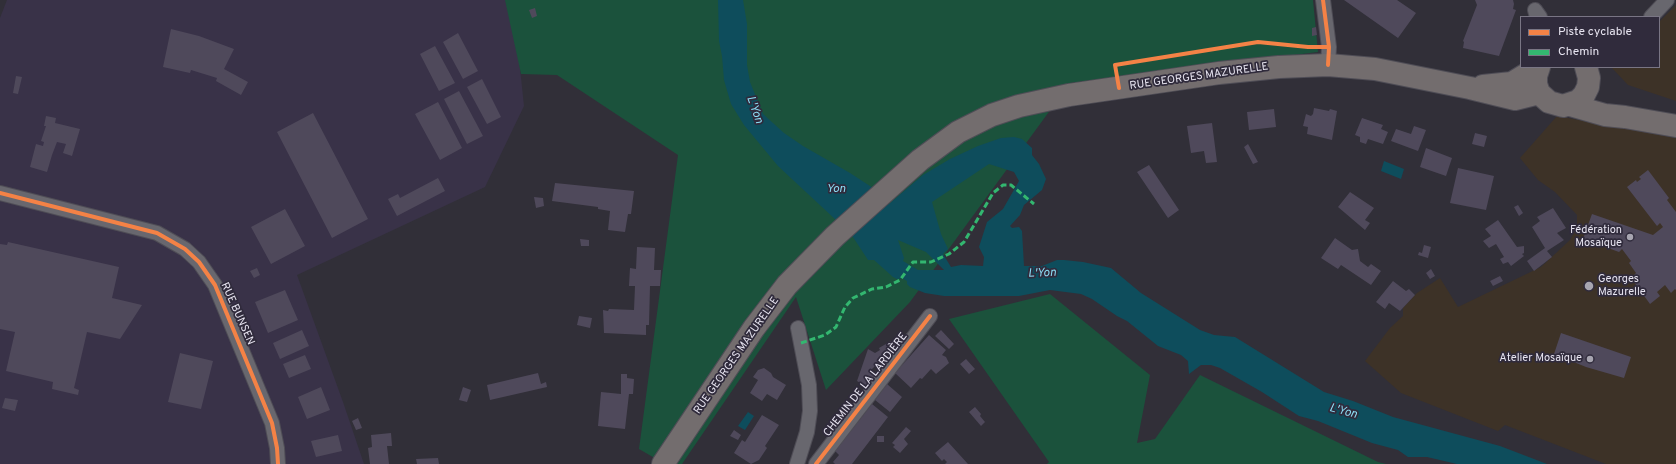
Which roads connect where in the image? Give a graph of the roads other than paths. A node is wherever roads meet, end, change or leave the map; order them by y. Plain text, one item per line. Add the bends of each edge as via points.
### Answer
1 (1323, 0) edge
2 (1667, 0) edge
3 (1651, 16) edge
4 (1328, 65) junction
5 (1537, 68) edge
6 (1539, 68) edge
7 (1590, 75) edge
8 (1470, 88) junction
9 (1539, 93) junction
10 (1570, 105) junction
11 (1626, 117) junction
12 (1676, 126) edge
13 (0, 193) edge
14 (930, 316) dead end
15 (798, 328) dead end
16 (278, 464) edge
17 (663, 464) edge
18 (797, 464) edge
19 (816, 464) edge

1 - 4 street via 1329,47
2 - 3 street
4 - 8 main road, RUE GEORGES MAZURELLE via 1375,69
4 - 17 main road, RUE GEORGES MAZURELLE via 1279,66 1069,95 1019,106 992,115 958,132 882,192 786,285 754,328
5 - 8 main road, RUE GEORGES MAZURELLE via 1512,83
6 - 9 main road via 1536,84
7 - 10 main road via 1584,94
7 - 11 main road via 1601,104
8 - 9 main road, RUE GEORGES MAZURELLE via 1514,99
9 - 10 main road via 1556,105
10 - 11 main road via 1605,115
11 - 12 main road
13 - 16 street, RUE BUNSEN via 157,233 185,249 199,262 216,285 272,424
14 - 19 street, CHEMIN DE LA LARDIÈRE
15 - 18 street, CHEMIN DE LA LARDIÈRE via 809,385 810,411 807,432

